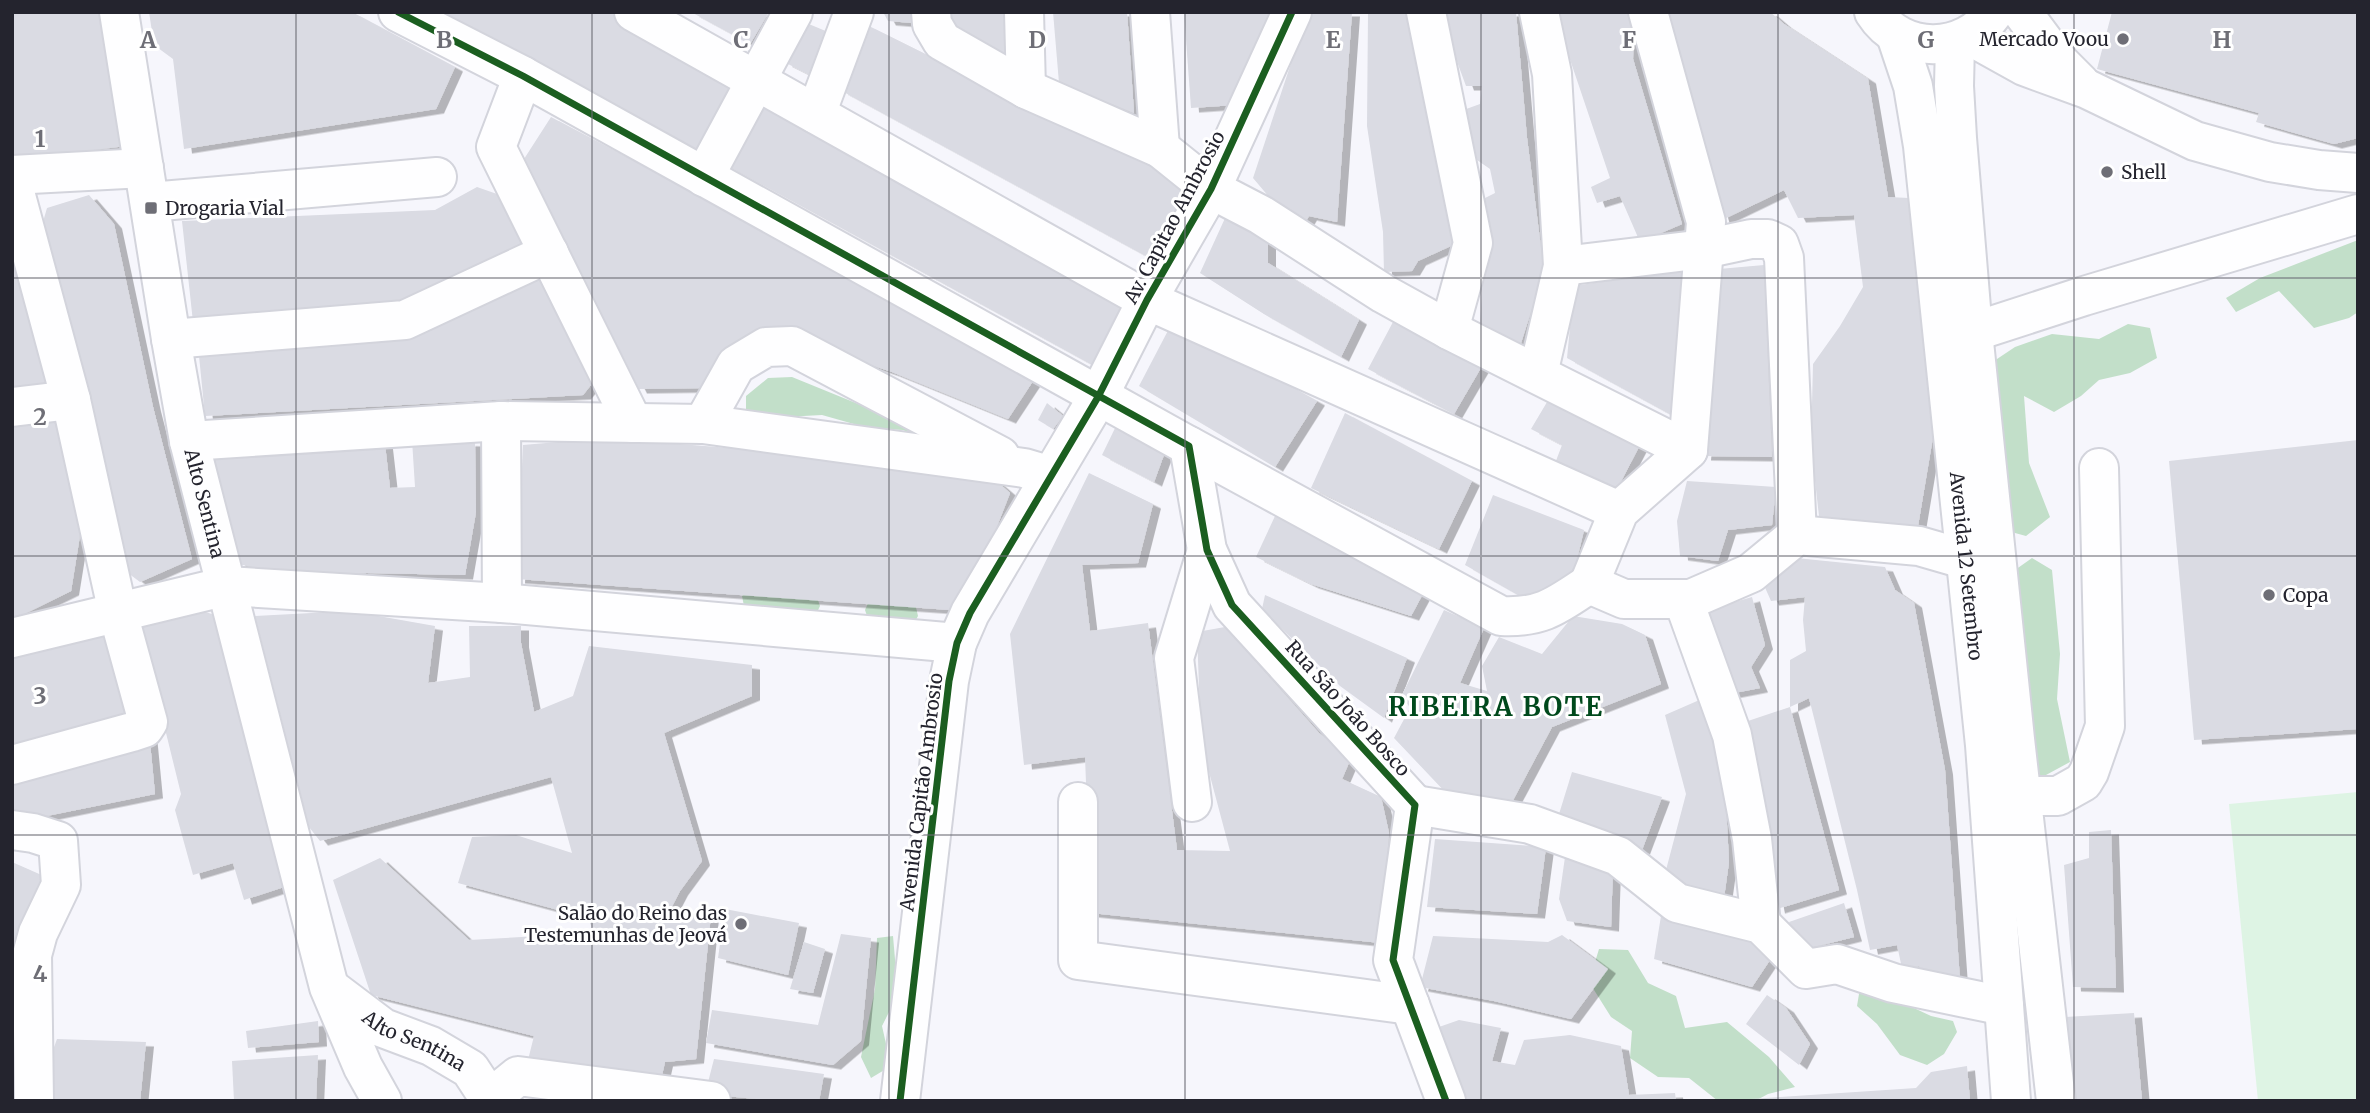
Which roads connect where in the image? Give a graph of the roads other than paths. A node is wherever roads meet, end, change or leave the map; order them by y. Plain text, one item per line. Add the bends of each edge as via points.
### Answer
1 (119, 12) edge
2 (398, 12) edge
3 (634, 12) edge
4 (793, 12) edge
5 (931, 12) edge
6 (1024, 12) edge
7 (1150, 12) edge
8 (1292, 12) edge
9 (1426, 12) edge
10 (1539, 12) edge
11 (1648, 12) edge
12 (2022, 12) edge
13 (850, 13) edge
14 (1877, 20) edge
15 (1973, 30) edge
16 (523, 76) junction
17 (755, 80) junction
18 (1026, 89) junction
19 (2087, 89) junction
20 (816, 114) junction
21 (1160, 148) junction
22 (2358, 173) edge
23 (12, 175) edge
24 (437, 177) dead end
25 (704, 177) junction
26 (12, 181) edge
27 (147, 185) junction
28 (1211, 189) junction
29 (2358, 214) edge
30 (18, 232) edge
31 (1704, 249) junction
32 (549, 253) junction
33 (1563, 266) junction
34 (1147, 300) junction
35 (1449, 330) junction
36 (1958, 338) junction
37 (171, 339) junction
38 (1538, 374) junction
39 (1098, 397) junction
40 (71, 400) junction
41 (12, 407) edge
42 (501, 421) junction
43 (633, 423) junction
44 (703, 424) junction
45 (190, 441) junction
46 (1189, 446) junction
47 (1688, 450) junction
48 (2099, 468) dead end
49 (1037, 472) junction
50 (1619, 511) junction
51 (1797, 535) junction
52 (1207, 550) junction
53 (1981, 557) junction
54 (1589, 584) junction
55 (227, 586) junction
56 (1683, 599) junction
57 (502, 603) junction
58 (118, 613) junction
59 (12, 638) edge
60 (957, 643) junction
61 (12, 765) edge
62 (2022, 796) junction
63 (1078, 802) dead end
64 (1192, 802) dead end
65 (1415, 805) junction
66 (12, 830) edge
67 (1761, 924) junction
68 (328, 987) junction
69 (1410, 1005) junction
70 (2004, 1006) junction
71 (431, 1045) junction
72 (376, 1089) edge
73 (490, 1100) edge
74 (34, 1101) edge
75 (711, 1101) edge
76 (900, 1101) edge
77 (1447, 1101) edge
78 (2011, 1101) edge
79 (2056, 1101) edge

1 - 27 street, Alto Sentina
2 - 16 street
3 - 17 street
4 - 17 street
5 - 18 street via 942,41
6 - 18 street
7 - 21 street
8 - 28 street, Av. Capitao Ambrosio
9 - 35 street via 1473,243
10 - 33 street via 1552,74
11 - 31 street via 1706,222
12 - 19 street via 2060,63
13 - 20 street
14 - 15 street via 1914,43 1935,46
14 - 36 street, Avenida 12 Setembro via 1913,86
15 - 19 street via 2024,66
15 - 36 street, Avenida 12 Setembro via 1954,86
16 - 25 street
16 - 32 street via 496,147
17 - 20 street
17 - 25 street
18 - 21 street
19 - 22 street via 2195,141 2270,162
20 - 34 street
21 - 28 street
23 - 27 street
24 - 27 street
25 - 39 street
26 - 30 street
27 - 37 street, Alto Sentina
28 - 34 street, Av. Capitao Ambrosio
28 - 35 street
29 - 36 street
30 - 40 street
31 - 33 street
31 - 47 street
31 - 51 street via 1768,239 1779,244 1784,258
32 - 37 street via 405,320
32 - 43 street
33 - 38 street
34 - 39 street, Av. Capitao Ambrosio
34 - 50 street
35 - 38 street
36 - 53 street, Avenida 12 Setembro
37 - 45 street, Alto Sentina
38 - 47 street
39 - 46 street
39 - 49 street, Avenida Capitão Ambrosio
40 - 41 street
40 - 58 street
42 - 43 street
42 - 45 street
42 - 57 street
43 - 44 street
44 - 49 street
44 - 49 street via 736,365 765,347 792,346
45 - 55 street, Alto Sentina
46 - 52 street, Rua São João Bosco
46 - 54 street via 1501,616 1525,617 1548,610
47 - 50 street
48 - 62 street via 2105,726 2083,782 2058,796
49 - 60 street, Avenida Capitão Ambrosio
50 - 54 street
51 - 53 street via 1919,546
51 - 56 street via 1751,573
52 - 64 street via 1174,658
52 - 65 street, Rua São João Bosco via 1232,605
53 - 62 street, Avenida 12 Setembro
53 - 70 street, Avenida 12 Setembro via 1985,745
54 - 56 street via 1624,599
55 - 57 street
55 - 58 street
55 - 68 street, Alto Sentina
56 - 67 street via 1732,735 1752,839
57 - 60 street
58 - 59 street
58 - 61 street via 148,722 132,732
60 - 76 street, Avenida Capitão Ambrosio
62 - 79 street, Avenida 12 Setembro
63 - 69 street via 1078,960
65 - 67 street via 1530,824 1618,856 1677,903
65 - 69 street via 1392,960
66 - 74 street via 58,842 61,885 32,955
67 - 70 street via 1806,970 1837,964 1893,983
68 - 71 street, Alto Sentina via 383,1028
68 - 72 street, Alto Sentina
69 - 77 street
70 - 78 street, Avenida 12 Setembro
71 - 72 street via 396,1047 376,1058
71 - 73 street, Alto Sentina via 470,1069
73 - 75 street via 518,1076

